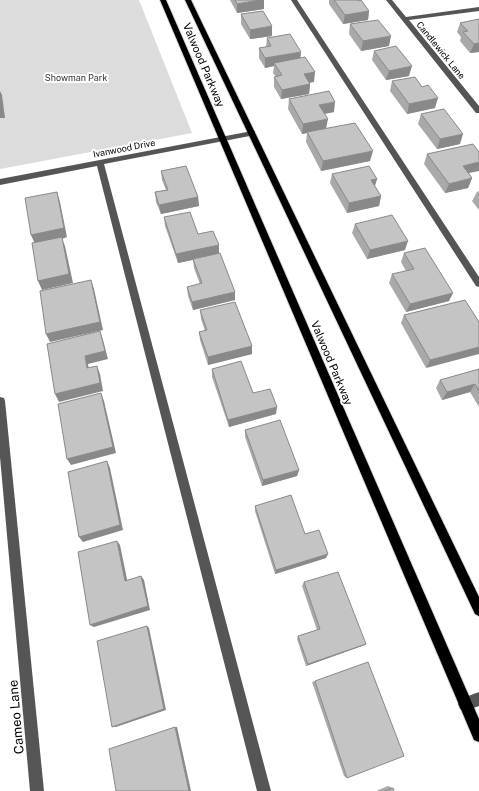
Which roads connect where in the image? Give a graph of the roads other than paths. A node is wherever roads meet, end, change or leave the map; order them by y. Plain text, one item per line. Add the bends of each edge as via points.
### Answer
1 (163, 0) edge
2 (188, 0) edge
3 (294, 0) edge
4 (389, 0) edge
5 (479, 9) edge
6 (405, 19) junction
7 (479, 110) edge
8 (252, 133) junction
9 (223, 139) junction
10 (100, 162) junction
11 (0, 182) edge
12 (479, 284) edge
13 (0, 401) edge
14 (479, 610) edge
15 (479, 699) edge
16 (465, 704) junction
17 (479, 736) edge
18 (37, 791) edge
19 (264, 791) edge

1 - 9 main road, Valwood Parkway
2 - 8 main road, Valwood Parkway
3 - 12 street
4 - 6 street, Candlewick Lane
5 - 6 street
6 - 7 street, Candlewick Lane
8 - 9 street, Ivanwood Drive
8 - 14 main road, Valwood Parkway
9 - 10 street, Ivanwood Drive
9 - 16 main road, Valwood Parkway
10 - 11 street, Ivanwood Drive
10 - 19 street
13 - 18 street, Cameo Lane
15 - 16 street
16 - 17 main road, Valwood Parkway

